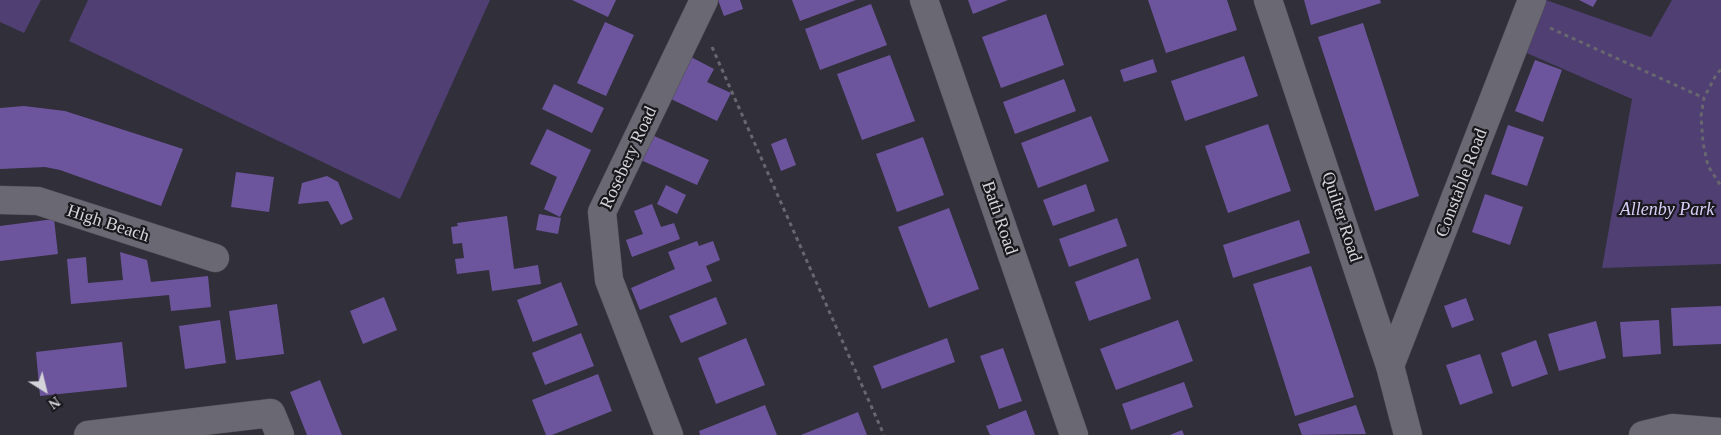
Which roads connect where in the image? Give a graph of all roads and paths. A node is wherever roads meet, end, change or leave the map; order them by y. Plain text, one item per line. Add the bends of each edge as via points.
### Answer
1 (924, 0) edge
2 (1268, 0) edge
3 (700, 7) edge
4 (1530, 9) edge
5 (1721, 70) edge
6 (1704, 98) junction
7 (1721, 186) edge
8 (0, 200) edge
9 (215, 258) dead end
10 (1390, 366) junction
11 (1721, 432) edge
12 (88, 435) edge
13 (280, 435) edge
14 (669, 435) edge
15 (884, 435) edge
16 (1074, 435) edge
17 (1408, 435) edge
18 (1643, 435) edge

1 - 16 street, Bath Road
2 - 10 street, Quilter Road
3 - 14 street, Rosebery Road via 602,212 609,280
3 - 15 path
4 - 6 path
4 - 10 street, Constable Road
5 - 6 path
6 - 7 path via 1701,116 1703,143 1708,166
8 - 9 street, High Beach via 38,201
10 - 17 street, Quilter Road
11 - 18 street via 1672,428
12 - 13 street via 271,413

